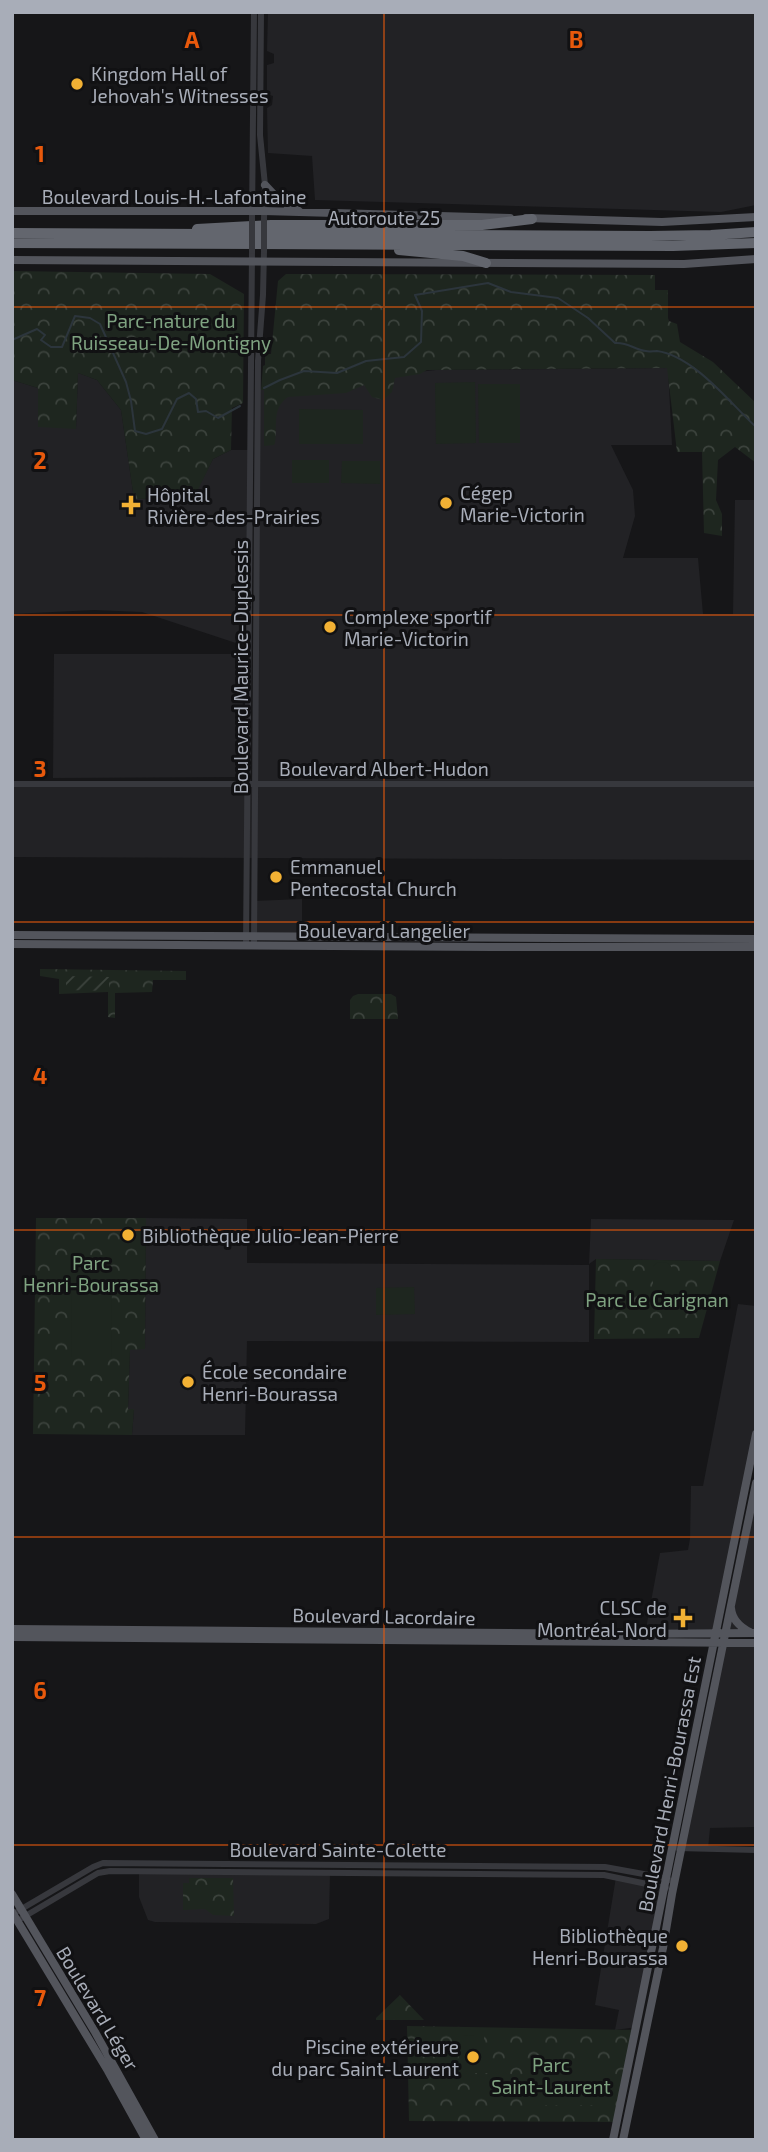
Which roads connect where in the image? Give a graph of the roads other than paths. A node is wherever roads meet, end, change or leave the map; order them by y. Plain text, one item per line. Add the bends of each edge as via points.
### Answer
1 (254, 12) edge
2 (261, 12) edge
3 (265, 185) junction
4 (12, 211) edge
5 (302, 212) junction
6 (252, 215) junction
7 (264, 215) junction
8 (756, 217) edge
9 (532, 219) junction
10 (756, 232) edge
11 (12, 233) edge
12 (156, 234) junction
13 (12, 243) edge
14 (756, 243) edge
15 (350, 244) junction
16 (756, 259) edge
17 (12, 260) edge
18 (252, 262) junction
19 (264, 262) junction
20 (486, 263) junction
21 (12, 784) edge
22 (251, 784) junction
23 (756, 784) edge
24 (12, 935) edge
25 (756, 939) edge
26 (250, 941) junction
27 (12, 944) edge
28 (756, 947) edge
29 (756, 1434) edge
30 (756, 1483) edge
31 (732, 1601) junction
32 (12, 1629) edge
33 (756, 1633) edge
34 (12, 1637) edge
35 (719, 1638) junction
36 (756, 1643) edge
37 (672, 1847) junction
38 (682, 1849) junction
39 (756, 1850) edge
40 (669, 1885) junction
41 (12, 1894) edge
42 (18, 1914) edge
43 (146, 2140) edge
44 (155, 2140) edge
45 (613, 2140) edge
46 (623, 2140) edge

1 - 6 street, Boulevard Maurice-Duplessis
2 - 3 street, Boulevard Maurice-Duplessis via 260,135
3 - 5 main road via 279,200
3 - 7 street, Boulevard Maurice-Duplessis
4 - 6 main road, Boulevard Louis-H.-Lafontaine
5 - 7 main road, Boulevard Louis-H.-Lafontaine
5 - 9 main road, Boulevard Louis-H.-Lafontaine
6 - 7 main road, Boulevard Louis-H.-Lafontaine
6 - 18 street, Boulevard Maurice-Duplessis, bridge
7 - 19 street, Boulevard Maurice-Duplessis, bridge
8 - 9 main road, Boulevard Louis-H.-Lafontaine via 662,222
9 - 12 highway via 482,225 222,226
10 - 12 highway, Autoroute 25 via 650,236
11 - 12 highway, Autoroute 25
13 - 15 highway, Autoroute 25
14 - 15 highway, Autoroute 25
15 - 20 highway via 463,256
16 - 20 main road via 684,264
17 - 18 main road
18 - 19 main road
18 - 22 street, Boulevard Maurice-Duplessis
19 - 20 main road
19 - 22 street, Boulevard Maurice-Duplessis via 258,360
21 - 22 street, Boulevard Albert-Hudon
22 - 23 street, Boulevard Albert-Hudon
22 - 26 street, Boulevard Maurice-Duplessis
24 - 26 main road, Boulevard Langelier
25 - 26 main road, Boulevard Langelier
26 - 27 main road, Boulevard Langelier
26 - 28 main road, Boulevard Langelier
29 - 35 main road, Boulevard Henri-Bourassa Est
30 - 31 main road, Boulevard Henri-Bourassa Est
31 - 33 main road via 734,1619
31 - 35 main road, Boulevard Henri-Bourassa Est
32 - 35 main road, Boulevard Lacordaire
33 - 35 main road, Boulevard Lacordaire
34 - 35 main road, Boulevard Lacordaire
35 - 36 main road, Boulevard Lacordaire
35 - 37 main road, Boulevard Henri-Bourassa Est
35 - 38 main road, Boulevard Henri-Bourassa Est
37 - 38 street
37 - 40 main road, Boulevard Henri-Bourassa Est
38 - 39 street
38 - 40 main road, Boulevard Henri-Bourassa Est
40 - 42 street, Boulevard Sainte-Colette via 605,1867 107,1863
40 - 45 main road, Boulevard Henri-Bourassa Est
40 - 46 main road, Boulevard Henri-Bourassa Est via 663,1948
41 - 42 main road, Boulevard Léger
42 - 43 main road, Boulevard Léger
42 - 44 main road, Boulevard Léger via 118,2072

